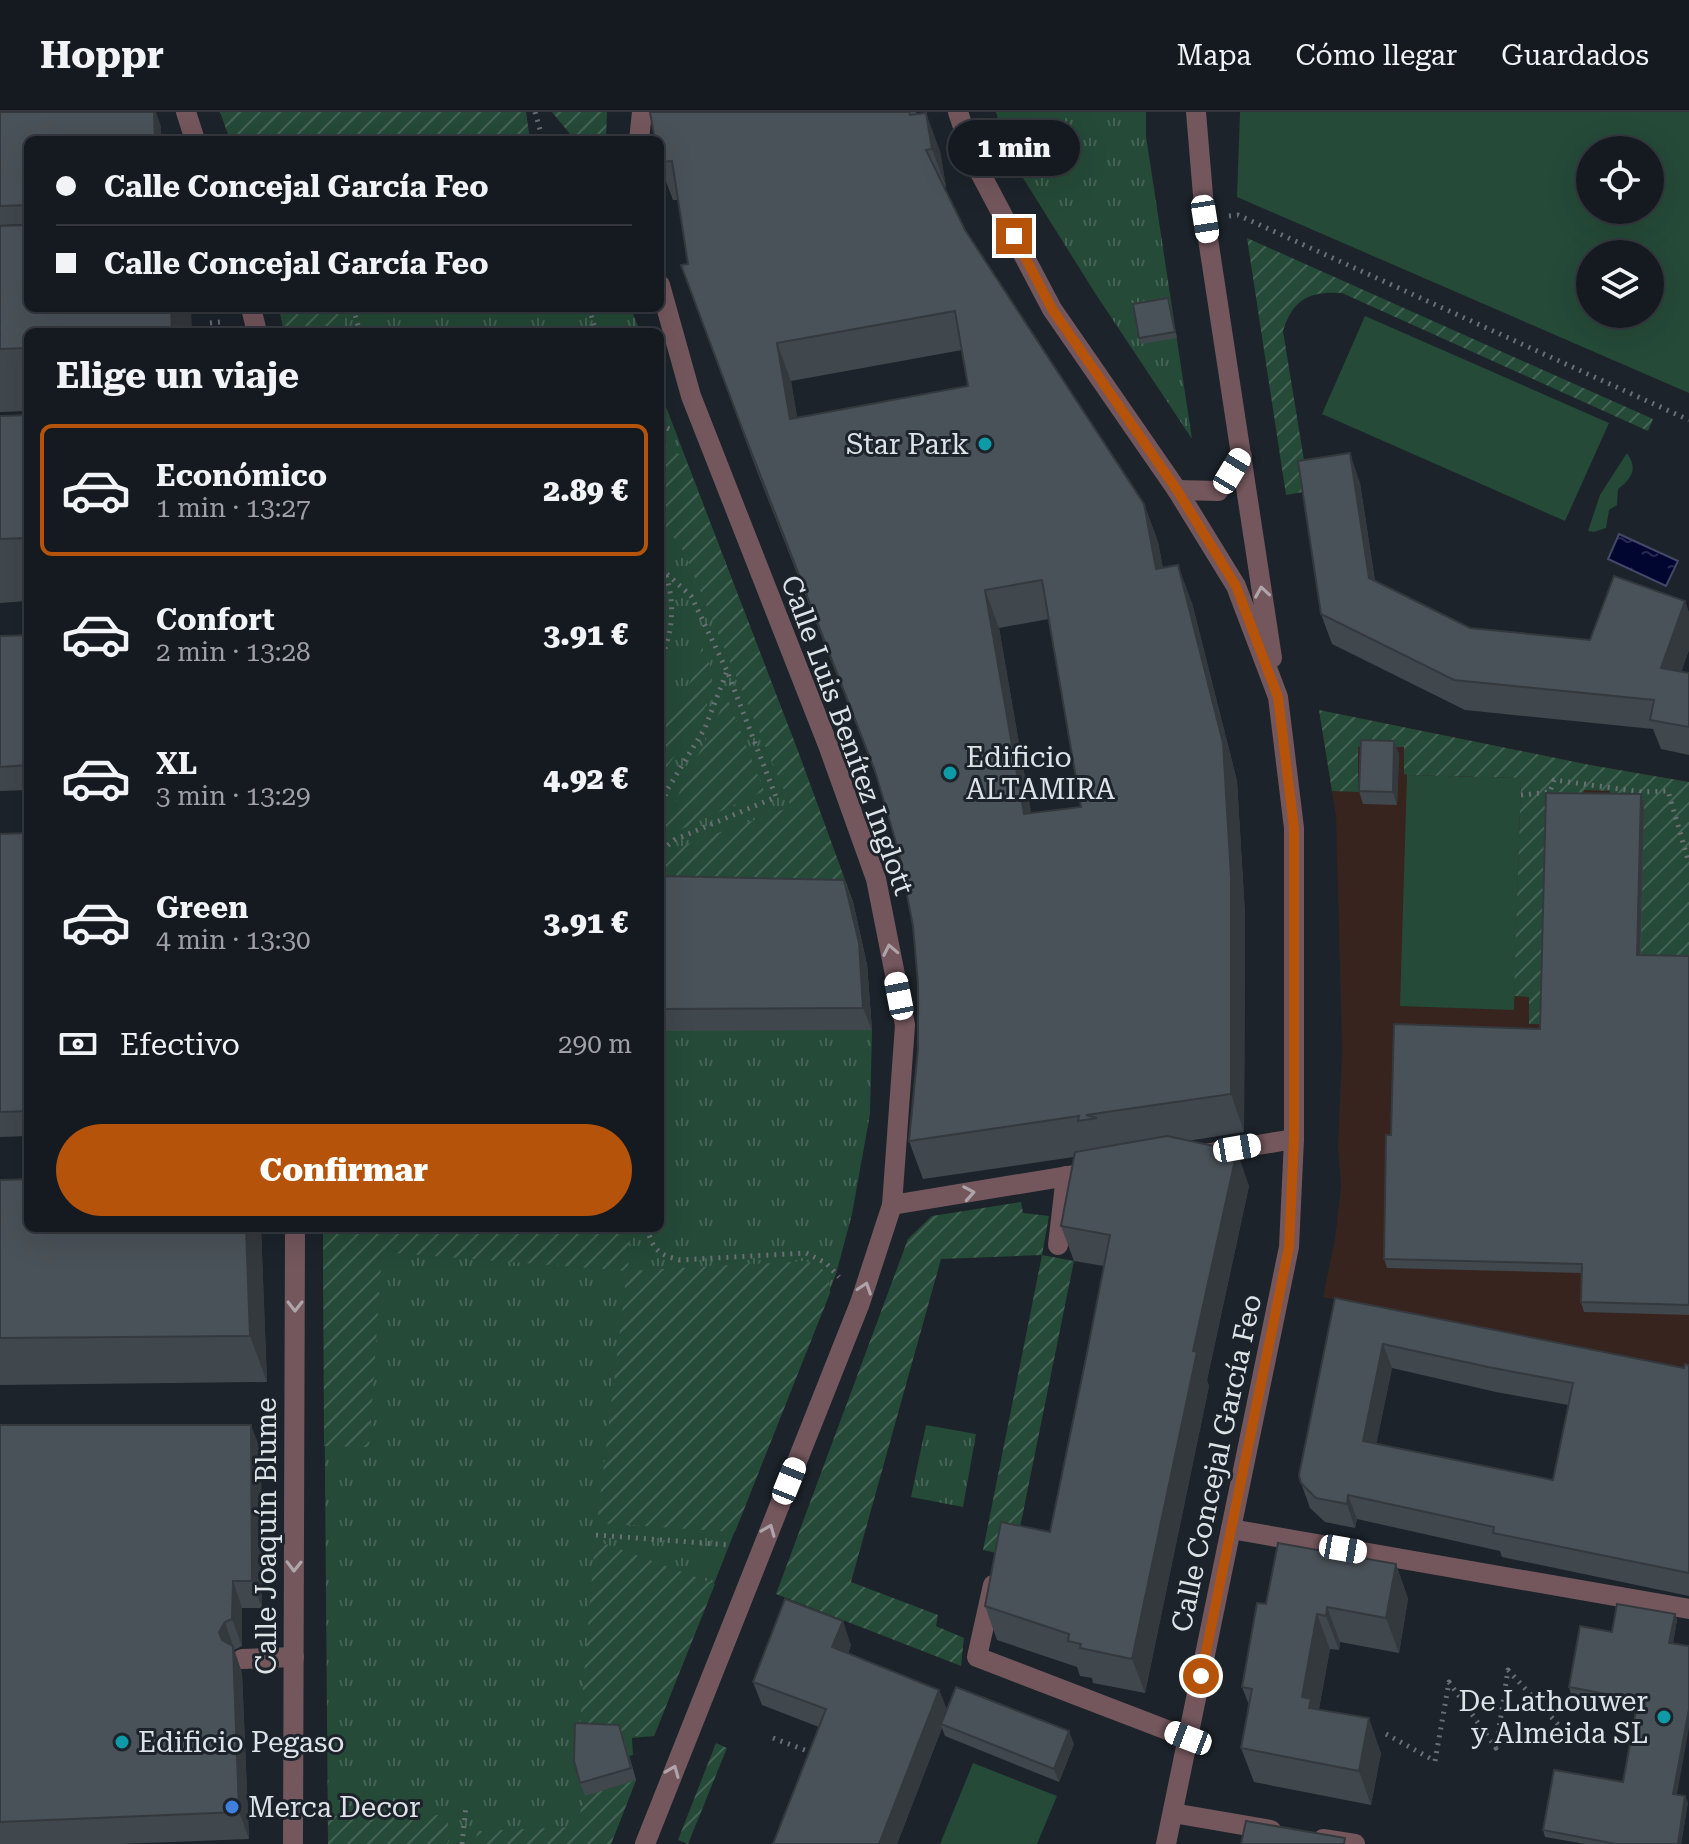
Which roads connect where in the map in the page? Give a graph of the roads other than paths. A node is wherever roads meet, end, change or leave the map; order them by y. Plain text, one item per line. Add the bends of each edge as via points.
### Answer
1 (186, 112) edge
2 (642, 112) edge
3 (958, 112) edge
4 (1196, 112) edge
5 (194, 136) edge
6 (639, 136) edge
7 (664, 299) edge
8 (1242, 456) junction
9 (1177, 490) junction
10 (1278, 697) junction
11 (1294, 1139) junction
12 (1188, 1156) edge
13 (1112, 1169) edge
14 (1066, 1176) junction
15 (892, 1205) junction
16 (295, 1232) edge
17 (1058, 1245) edge
18 (1231, 1529) junction
19 (994, 1581) edge
20 (1689, 1609) edge
21 (294, 1657) junction
22 (242, 1659) dead end
23 (1188, 1738) junction
24 (1173, 1813) junction
25 (293, 1844) edge
26 (645, 1844) edge
27 (1166, 1844) edge
28 (1355, 1844) edge

1 - 5 street
2 - 6 street
3 - 9 street, Calle Concejal García Feo via 975,163 1052,309
4 - 8 street via 1205,219
15 -> 7 street, Calle Luis Benítez Inglott via 905,1025 876,879 691,396
8 - 9 street via 1218,491
10 -> 8 street
9 - 10 street, Calle Concejal García Feo via 1236,586
10 - 11 street, Calle Concejal García Feo via 1294,828
11 - 12 street
11 - 18 street, Calle Concejal García Feo via 1289,1247
13 - 14 street
15 -> 14 street
14 - 17 street
26 -> 15 street, Calle Luis Benítez Inglott via 860,1303
16 -> 21 street, Calle Joaquín Blume
18 - 20 street
18 - 23 street, Calle Concejal García Feo
19 - 23 street via 977,1657
21 - 22 street
21 - 25 street, Calle Joaquín Blume
23 - 24 street, Calle Concejal García Feo
24 - 27 street, Calle Concejal García Feo
24 - 28 street

